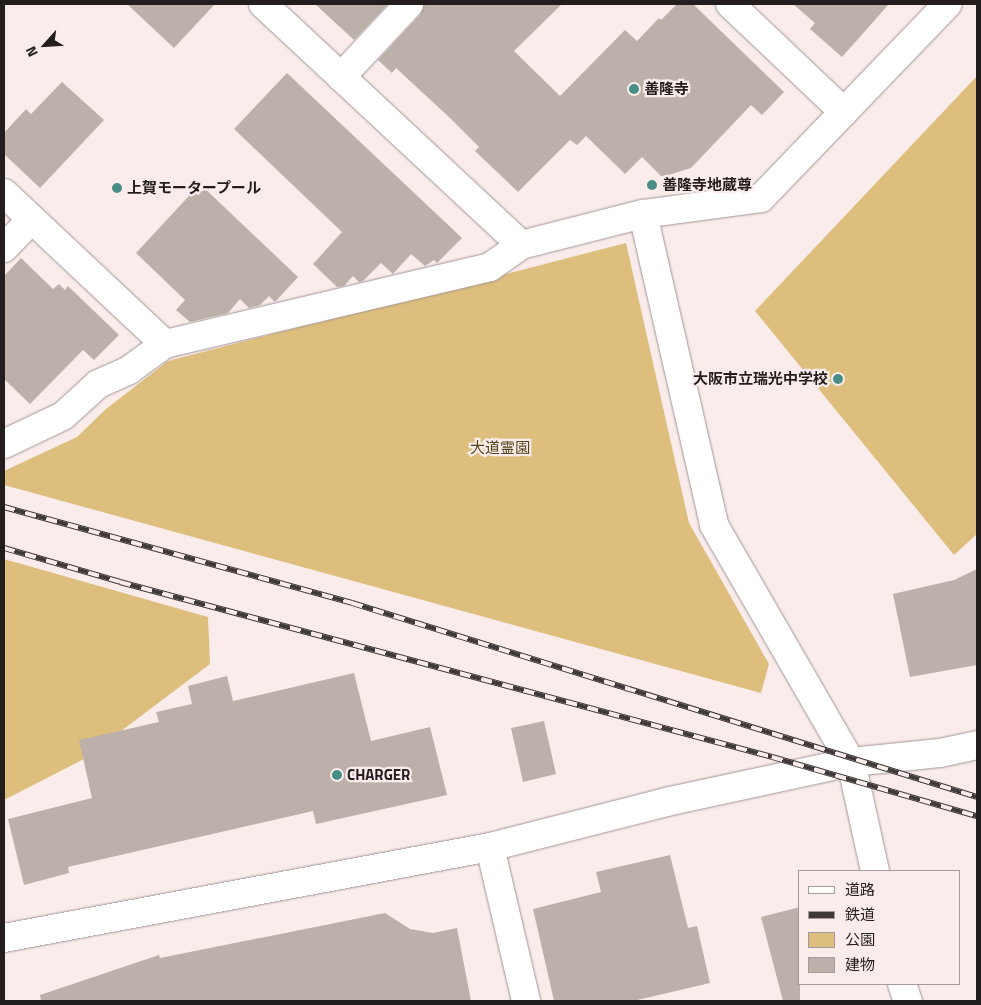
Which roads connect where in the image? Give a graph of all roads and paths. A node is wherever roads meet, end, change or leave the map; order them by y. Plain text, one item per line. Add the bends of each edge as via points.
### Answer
1 (262, 4) edge
2 (409, 4) edge
3 (730, 4) edge
4 (948, 4) edge
5 (342, 77) junction
6 (844, 112) junction
7 (4, 193) edge
8 (643, 214) junction
9 (31, 220) junction
10 (521, 245) junction
11 (4, 248) edge
12 (165, 344) junction
13 (4, 444) edge
14 (977, 745) edge
15 (851, 762) junction
16 (490, 847) junction
17 (875, 870) edge
18 (4, 938) edge
19 (902, 985) edge
20 (526, 1001) edge
21 (908, 1001) edge

1 - 5 street
2 - 5 street
3 - 6 street
4 - 6 street
5 - 10 street
6 - 8 street via 761,198
7 - 9 street
8 - 10 street
8 - 15 street via 714,525
9 - 11 street
9 - 12 street
10 - 12 street via 490,267
12 - 13 street via 129,370 98,384 63,416
14 - 15 street via 940,753
15 - 16 street via 666,802
15 - 17 street
16 - 18 street
16 - 20 street
19 - 21 street

